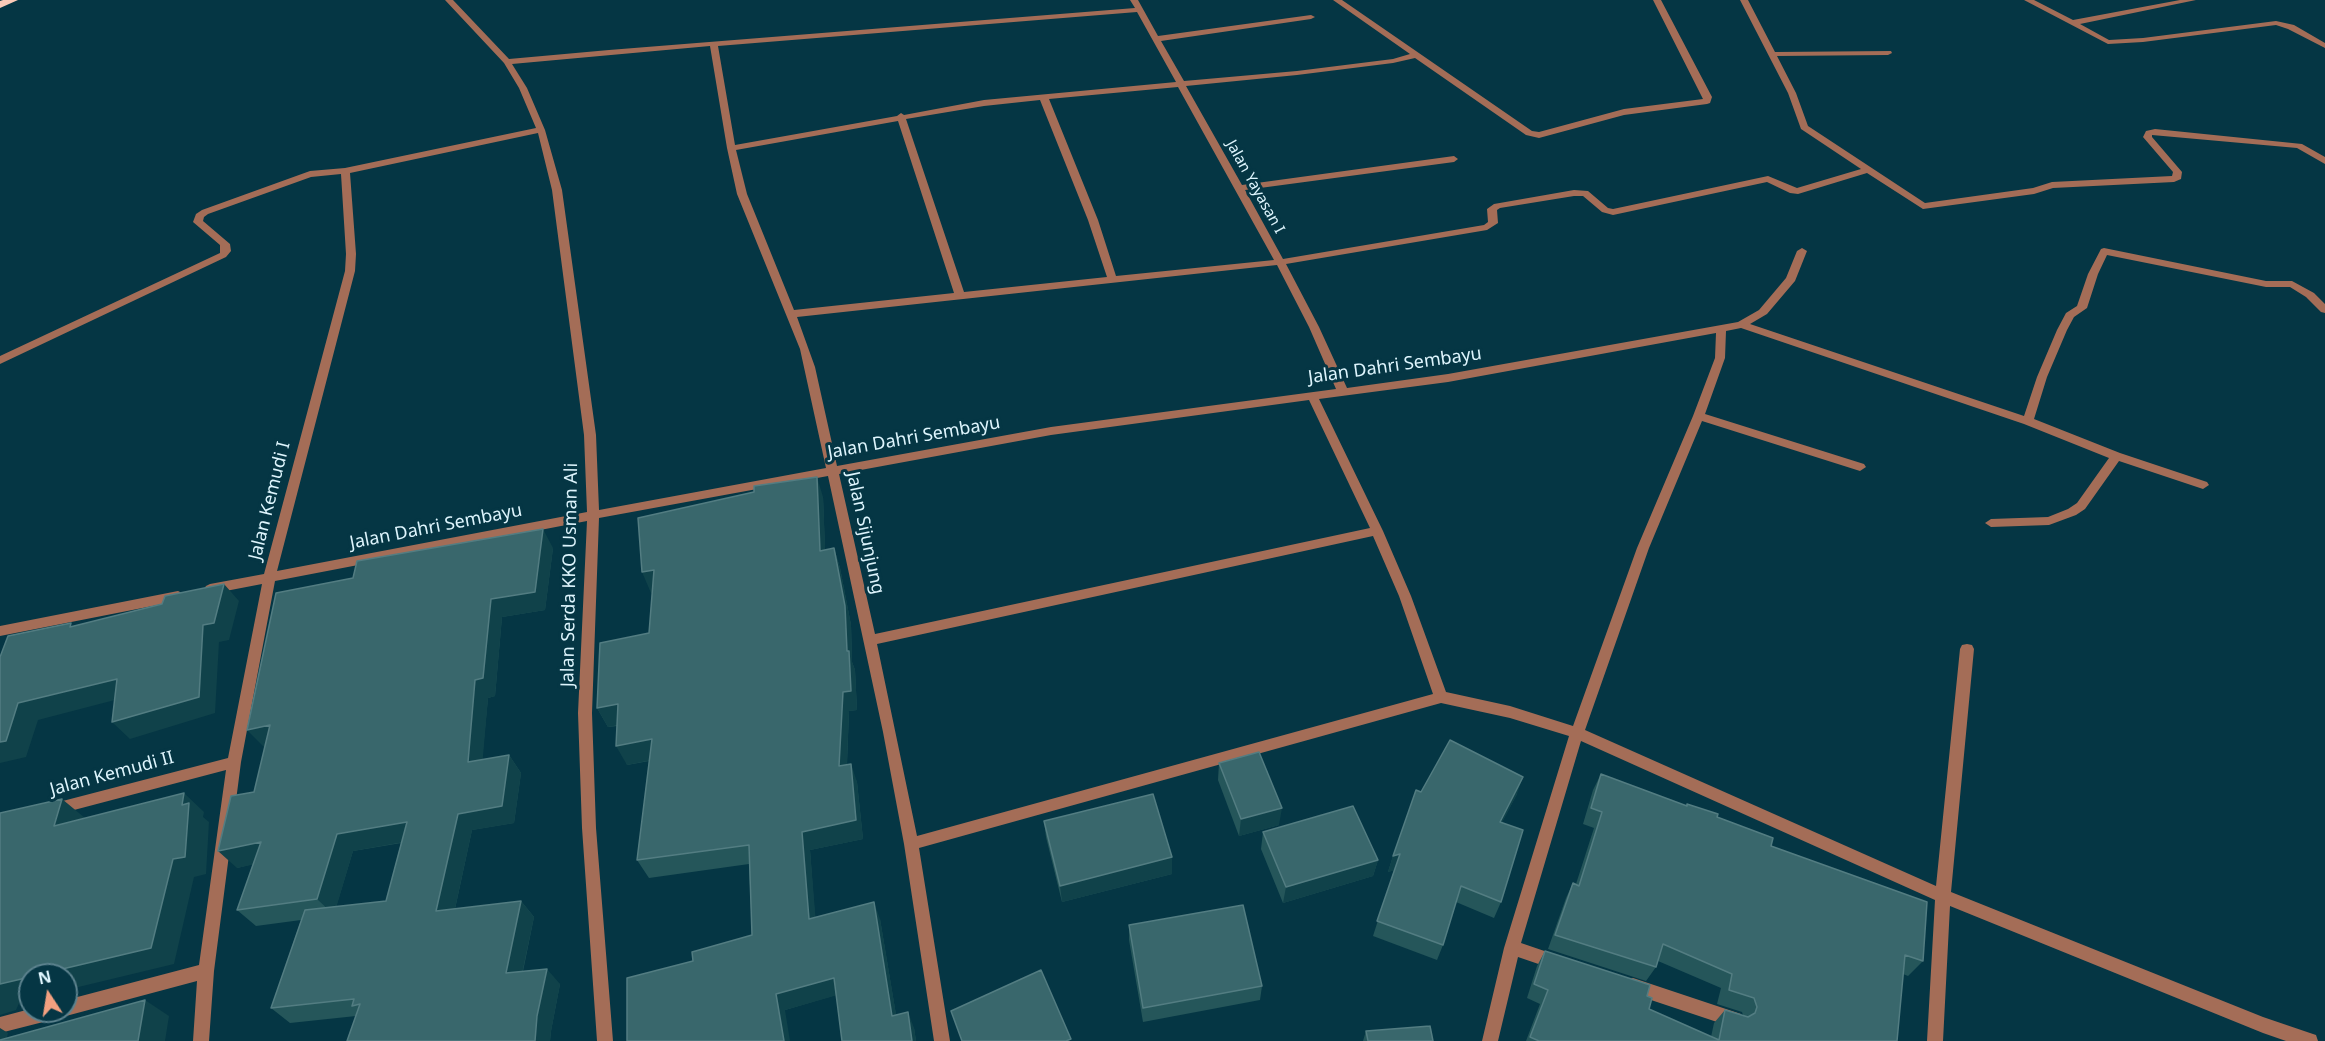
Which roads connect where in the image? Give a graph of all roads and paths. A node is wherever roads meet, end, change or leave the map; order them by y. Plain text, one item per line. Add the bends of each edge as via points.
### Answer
1 (13, 0) edge
2 (449, 0) edge
3 (1134, 0) edge
4 (1337, 0) edge
5 (1657, 0) edge
6 (1744, 0) edge
7 (2028, 0) edge
8 (2192, 0) edge
9 (0, 4) edge
10 (1140, 10) junction
11 (1311, 17) dead end
12 (2072, 23) junction
13 (1156, 39) junction
14 (714, 44) junction
15 (2325, 46) edge
16 (1888, 53) dead end
17 (1772, 54) junction
18 (1415, 55) junction
19 (507, 62) junction
20 (1181, 85) junction
21 (1043, 96) junction
22 (901, 116) junction
23 (541, 129) junction
24 (731, 148) junction
25 (1454, 159) dead end
26 (2325, 161) edge
27 (1867, 170) junction
28 (345, 171) junction
29 (1239, 189) junction
30 (1802, 250) dead end
31 (1280, 262) junction
32 (1113, 281) junction
33 (960, 296) junction
34 (2325, 310) edge
35 (790, 314) junction
36 (1741, 325) junction
37 (1721, 329) junction
38 (0, 360) edge
39 (1343, 392) junction
40 (1312, 396) junction
41 (1699, 416) junction
42 (2028, 421) junction
43 (2116, 456) junction
44 (1860, 467) dead end
45 (833, 471) junction
46 (2203, 485) dead end
47 (593, 515) junction
48 (1990, 523) dead end
49 (1377, 531) junction
50 (269, 578) junction
51 (0, 631) edge
52 (870, 640) junction
53 (1967, 649) dead end
54 (1441, 697) junction
55 (1576, 733) junction
56 (234, 762) junction
57 (45, 812) edge
58 (911, 844) junction
59 (1943, 896) junction
60 (1512, 948) junction
61 (1566, 965) edge
62 (206, 971) junction
63 (1620, 982) edge
64 (78, 1005) edge
65 (18, 1020) edge
66 (1735, 1020) edge
67 (0, 1025) edge
68 (201, 1041) edge
69 (605, 1041) edge
70 (942, 1041) edge
71 (1490, 1041) edge
72 (1935, 1041) edge
73 (2310, 1041) edge

1 - 9 highway
2 - 19 street, Jalan Serda KKO Usman Ali
3 - 10 street, Jalan Yayasan I
4 - 18 street
5 - 18 street via 1707,101 1624,112 1534,135
6 - 17 street
7 - 12 street
8 - 12 street
10 - 13 street, Jalan Yayasan I
10 - 14 street
11 - 13 street
12 - 15 street via 2104,41 2116,42 2276,22
13 - 20 street, Jalan Yayasan I
14 - 19 street
14 - 24 street, Jalan Sijunjung
16 - 17 street
17 - 27 street via 1804,127
18 - 20 street
19 - 23 street, Jalan Serda KKO Usman Ali
20 - 21 street
20 - 29 street, Jalan Yayasan I
21 - 22 street
21 - 32 street
22 - 24 street
22 - 33 street
23 - 28 street
23 - 47 street, Jalan Serda KKO Usman Ali via 557,190 574,307 590,435
24 - 35 street, Jalan Sijunjung via 742,194
25 - 29 street
26 - 27 street via 2299,146 2155,132 2146,137 2177,172 2174,179 2052,185 1927,206
27 - 31 street via 1798,191 1768,178 1613,212 1605,210 1590,195 1574,193 1497,206 1492,209 1493,223 1487,227
28 - 38 street via 310,174 205,212 198,222 225,244 223,255
28 - 50 street, Jalan Kemudi I via 351,254 347,288
29 - 31 street, Jalan Yayasan I
30 - 36 street, Jalan Dahri Sembayu via 1785,289 1762,312
31 - 32 street
31 - 39 street, Jalan Yayasan I
32 - 33 street
33 - 35 street
34 - 42 street via 2294,285 2266,284 2104,251 2082,308 2070,315 2062,330
35 - 45 street, Jalan Sijunjung via 810,367
36 - 37 street, Jalan Dahri Sembayu
36 - 42 street
37 - 39 street, Jalan Dahri Sembayu via 1448,378
37 - 41 street via 1720,358
39 - 40 street, Jalan Dahri Sembayu
40 - 45 street, Jalan Dahri Sembayu via 1051,431
40 - 49 street
41 - 44 street
41 - 55 street via 1642,548
42 - 43 street
43 - 46 street
43 - 48 street via 2081,506 2072,512 2049,521
45 - 47 street, Jalan Dahri Sembayu
45 - 52 street, Jalan Sijunjung
47 - 50 street, Jalan Dahri Sembayu
47 - 69 street, Jalan Serda KKO Usman Ali via 585,713 589,828
49 - 52 street
49 - 54 street
50 - 51 street, Jalan Dahri Sembayu
50 - 56 street, Jalan Kemudi I
52 - 58 street, Jalan Sijunjung
53 - 59 street
54 - 55 street via 1510,712
54 - 58 street
55 - 59 street
55 - 60 street
56 - 57 street, Jalan Kemudi II
56 - 62 street, Jalan Kemudi I
58 - 70 street, Jalan Sijunjung
59 - 72 street
59 - 73 street
60 - 61 street
60 - 71 street
62 - 64 street
62 - 68 street, Jalan Kemudi I
63 - 66 street
65 - 67 street

